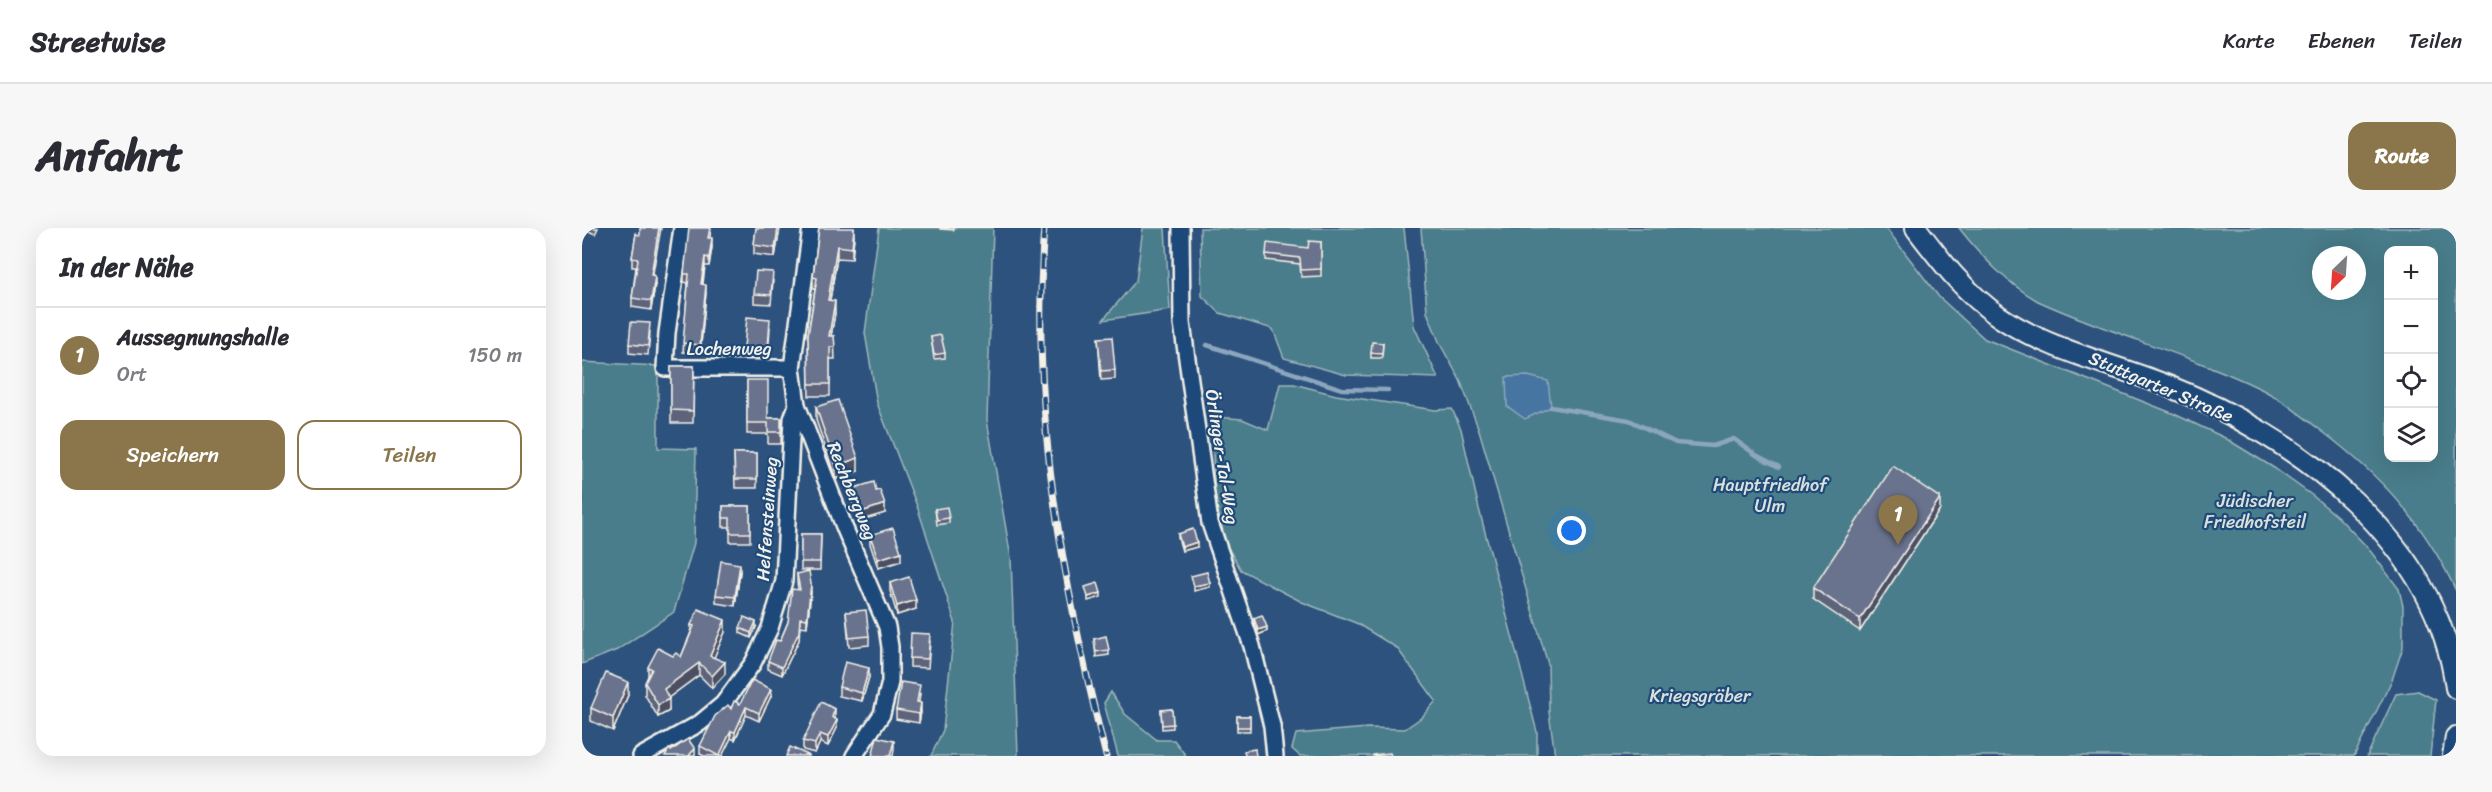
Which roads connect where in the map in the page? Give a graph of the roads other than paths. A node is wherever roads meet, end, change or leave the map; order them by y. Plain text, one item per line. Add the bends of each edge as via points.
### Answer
1 (682, 228) edge
2 (811, 228) edge
3 (1181, 228) edge
4 (1916, 228) edge
5 (792, 368) junction
6 (797, 405) junction
7 (2456, 688) edge
8 (2456, 737) edge
9 (641, 756) edge
10 (854, 756) edge
11 (1275, 756) edge
12 (2453, 756) edge

1 - 5 street, Lochenweg via 665,368
2 - 5 street, Rechbergweg
3 - 11 street, Örlinger-Tal-Weg via 1182,323 1210,523 1252,646 1272,726
4 - 7 main road, Stuttgarter Straße via 1959,283 2012,325 2214,406 2279,444 2330,482 2384,534 2419,584 2443,633
5 - 6 street, Rechbergweg
6 - 9 street, Helfensteinweg via 792,418 784,581 770,628 753,663 723,704 700,723
6 - 10 street, Rechbergweg via 887,627 890,682 882,714
8 - 12 main road

